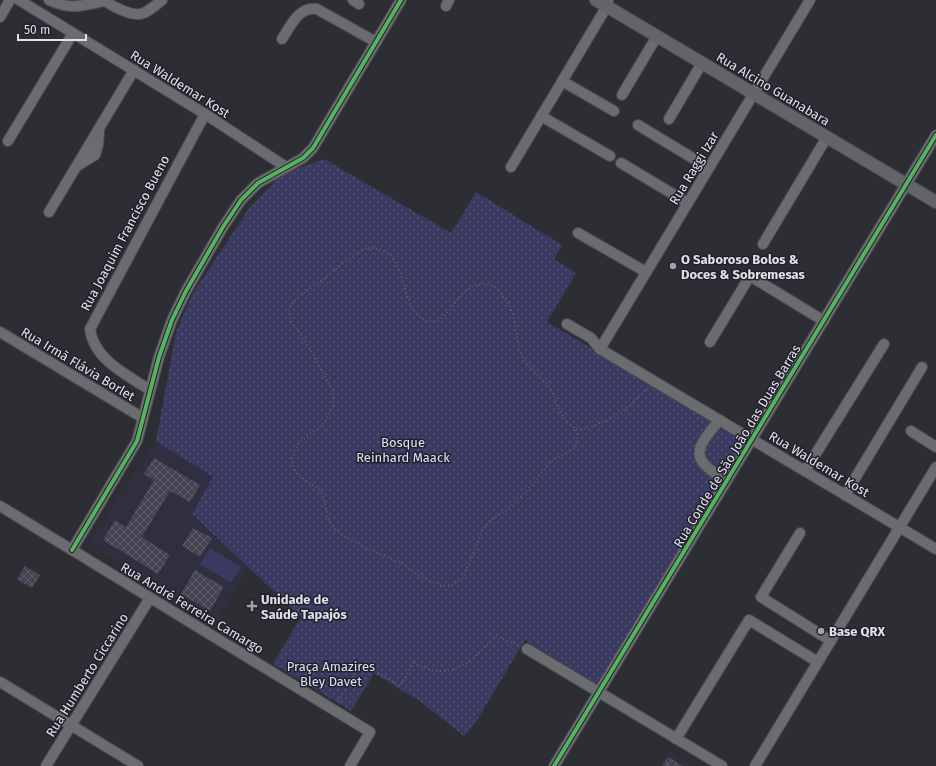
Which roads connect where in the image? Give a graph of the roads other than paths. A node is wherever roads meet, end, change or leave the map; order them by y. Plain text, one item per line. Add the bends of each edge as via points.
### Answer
1 (10, 0) edge
2 (18, 0) edge
3 (49, 0) edge
4 (162, 0) edge
5 (401, 0) edge
6 (596, 0) edge
7 (810, 0) edge
8 (104, 1) edge
9 (608, 3) edge
10 (0, 17) edge
11 (73, 33) junction
12 (657, 36) junction
13 (282, 39) dead end
14 (376, 42) junction
15 (702, 63) junction
16 (134, 70) junction
17 (562, 81) junction
18 (754, 94) junction
19 (622, 95) dead end
20 (614, 112) dead end
21 (205, 114) junction
22 (542, 116) junction
23 (669, 120) dead end
24 (638, 125) dead end
25 (936, 135) edge
26 (827, 137) junction
27 (8, 142) dead end
28 (610, 156) dead end
29 (621, 163) dead end
30 (286, 167) junction
31 (510, 167) dead end
32 (709, 168) junction
33 (906, 185) junction
34 (936, 202) edge
35 (688, 203) junction
36 (49, 212) dead end
37 (578, 234) dead end
38 (764, 244) dead end
39 (646, 272) junction
40 (824, 321) junction
41 (567, 324) dead end
42 (0, 332) edge
43 (710, 342) dead end
44 (884, 344) dead end
45 (600, 349) junction
46 (922, 367) dead end
47 (150, 390) junction
48 (144, 418) junction
49 (720, 420) junction
50 (911, 431) dead end
51 (752, 439) junction
52 (936, 447) edge
53 (936, 468) edge
54 (805, 471) junction
55 (727, 480) junction
56 (845, 495) junction
57 (0, 507) edge
58 (900, 528) junction
59 (800, 533) dead end
60 (936, 549) edge
61 (72, 550) junction
62 (150, 598) junction
63 (831, 641) junction
64 (527, 649) road end
65 (818, 662) junction
66 (0, 682) edge
67 (599, 692) junction
68 (71, 725) junction
69 (676, 739) junction
70 (46, 766) edge
71 (138, 766) edge
72 (350, 766) edge
73 (554, 766) edge
74 (722, 766) edge
75 (755, 766) edge

1 - 10 street
2 - 11 street, Rua Waldemar Kost
3 - 8 street via 65,7
4 - 8 street via 146,13 138,15 130,14
5 - 14 street
6 - 9 main road, Rua Alcino Guanabara
7 - 18 street, Rua Raggi Izar
9 - 12 main road, Rua Alcino Guanabara
9 - 17 street
11 - 16 street, Rua Waldemar Kost
11 - 27 street
12 - 15 main road, Rua Alcino Guanabara
12 - 19 street
13 - 14 street via 301,12 309,8 317,9
14 - 30 street via 313,148 303,158
15 - 18 main road, Rua Alcino Guanabara
15 - 23 street
16 - 21 street, Rua Waldemar Kost
16 - 36 street
17 - 20 street
17 - 22 street
18 - 26 main road, Rua Alcino Guanabara
18 - 32 street, Rua Raggi Izar
21 - 30 street, Rua Waldemar Kost
21 - 47 street, Rua Joaquim Francisco Bueno via 90,329 93,342 104,358
22 - 28 street
22 - 31 street
24 - 32 street
25 - 33 street, Rua Conde de São João das Duas Barras
26 - 33 main road, Rua Alcino Guanabara
26 - 38 street
29 - 35 street
30 - 47 street via 258,183 241,200 227,220 179,304 164,340
32 - 35 street, Rua Raggi Izar
33 - 34 main road, Rua Alcino Guanabara
33 - 40 street, Rua Conde de São João das Duas Barras
35 - 39 street, Rua Raggi Izar
37 - 39 street
39 - 45 street, Rua Raggi Izar
40 - 43 street via 750,276
40 - 51 street, Rua Conde de São João das Duas Barras
41 - 45 street, Rua Waldemar Kost via 591,338
42 - 48 street, Rua Irmã Flávia Borlet
44 - 54 street
45 - 49 street, Rua Waldemar Kost
46 - 56 street
47 - 48 street
48 - 61 street via 130,454
49 - 51 street, Rua Waldemar Kost
49 - 55 street via 707,435 698,452 700,459 711,472
50 - 52 street
51 - 54 street, Rua Waldemar Kost
51 - 55 street, Rua Conde de São João das Duas Barras
53 - 58 street
54 - 56 street, Rua Waldemar Kost
55 - 67 street, Rua Conde de São João das Duas Barras
56 - 58 street, Rua Waldemar Kost
57 - 61 street, Rua André Ferreira Camargo
58 - 60 street, Rua Waldemar Kost
58 - 63 street
59 - 63 street via 761,597
61 - 62 street, Rua André Ferreira Camargo
62 - 68 street, Rua Humberto Ciccarino
62 - 72 street, Rua André Ferreira Camargo via 370,732
63 - 65 street
64 - 67 street
65 - 69 street via 749,620
65 - 75 street
66 - 68 street
67 - 69 street
67 - 73 street, Rua Conde de São João das Duas Barras
68 - 70 street, Rua Humberto Ciccarino
68 - 71 street
69 - 74 street

